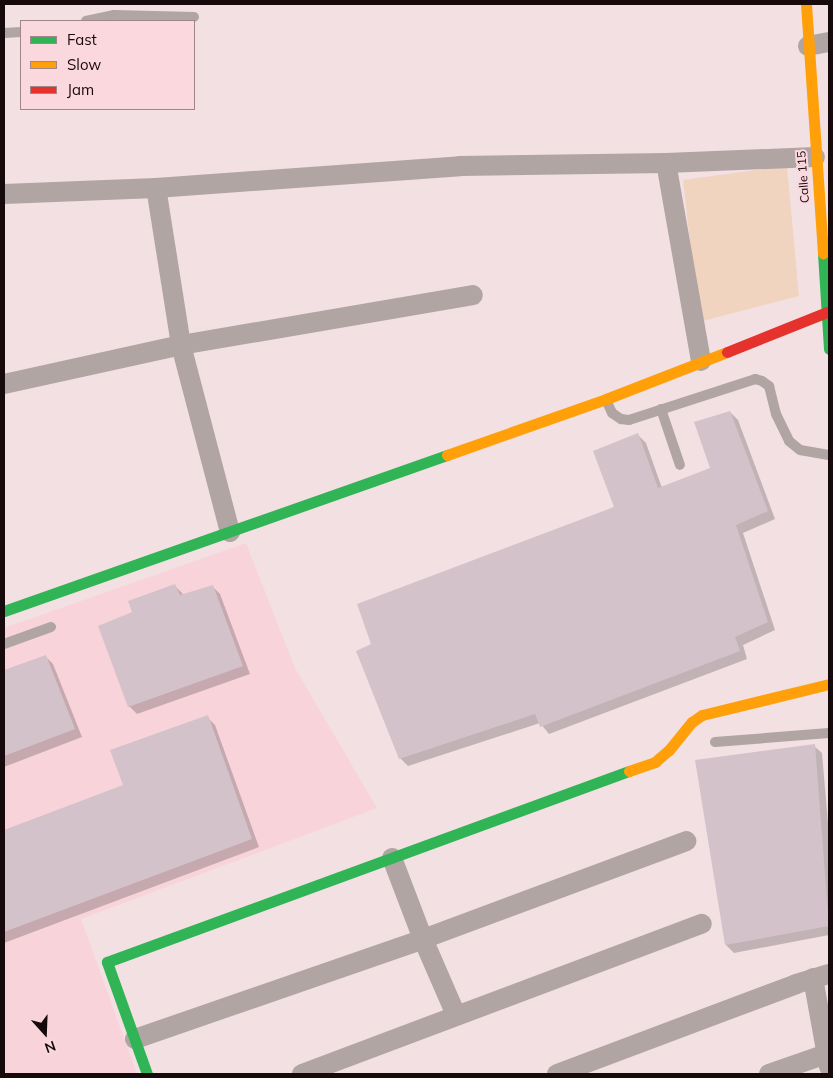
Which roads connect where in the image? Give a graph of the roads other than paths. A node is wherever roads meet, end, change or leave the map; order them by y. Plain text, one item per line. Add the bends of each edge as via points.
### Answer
1 (806, 4) edge
2 (194, 17) dead end
3 (91, 20) edge
4 (20, 32) edge
5 (4, 33) edge
6 (829, 42) edge
7 (808, 46) junction
8 (815, 157) junction
9 (666, 163) junction
10 (156, 188) junction
11 (4, 194) edge
12 (827, 284) edge
13 (473, 295) dead end
14 (828, 312) junction
15 (181, 345) junction
16 (829, 349) edge
17 (701, 361) junction
18 (4, 384) edge
19 (606, 398) junction
20 (661, 409) junction
21 (829, 454) edge
22 (680, 465) dead end
23 (230, 532) junction
24 (4, 611) edge
25 (51, 626) dead end
26 (4, 644) edge
27 (829, 684) edge
28 (829, 733) edge
29 (715, 742) dead end
30 (686, 841) dead end
31 (392, 858) junction
32 (702, 924) dead end
33 (423, 939) junction
34 (821, 976) edge
35 (456, 1015) junction
36 (135, 1040) junction
37 (828, 1058) edge
38 (147, 1074) edge
39 (302, 1074) edge
40 (557, 1074) edge
41 (769, 1074) edge

1 - 7 street, Calle 115
2 - 3 lane via 114,15
4 - 5 lane
6 - 7 street
7 - 8 street, Calle 115
8 - 9 street
8 - 12 street, Calle 115
9 - 10 street via 460,166
9 - 17 street
10 - 11 street
10 - 15 street
12 - 14 street, Calle 115
13 - 15 street
14 - 16 street, Calle 115
14 - 17 street
15 - 18 street
15 - 23 street
17 - 19 street
19 - 20 lane via 612,414 621,419 630,420
19 - 23 street
20 - 21 lane via 755,379 768,386 776,414 790,441 800,450
20 - 22 lane
23 - 24 street
25 - 26 lane
27 - 31 street via 702,715 655,762
28 - 29 lane
30 - 33 street
31 - 33 street
31 - 36 street via 107,962
32 - 35 street
33 - 35 street
33 - 36 street
34 - 37 street
34 - 40 street
35 - 39 street
36 - 38 street
37 - 41 street

